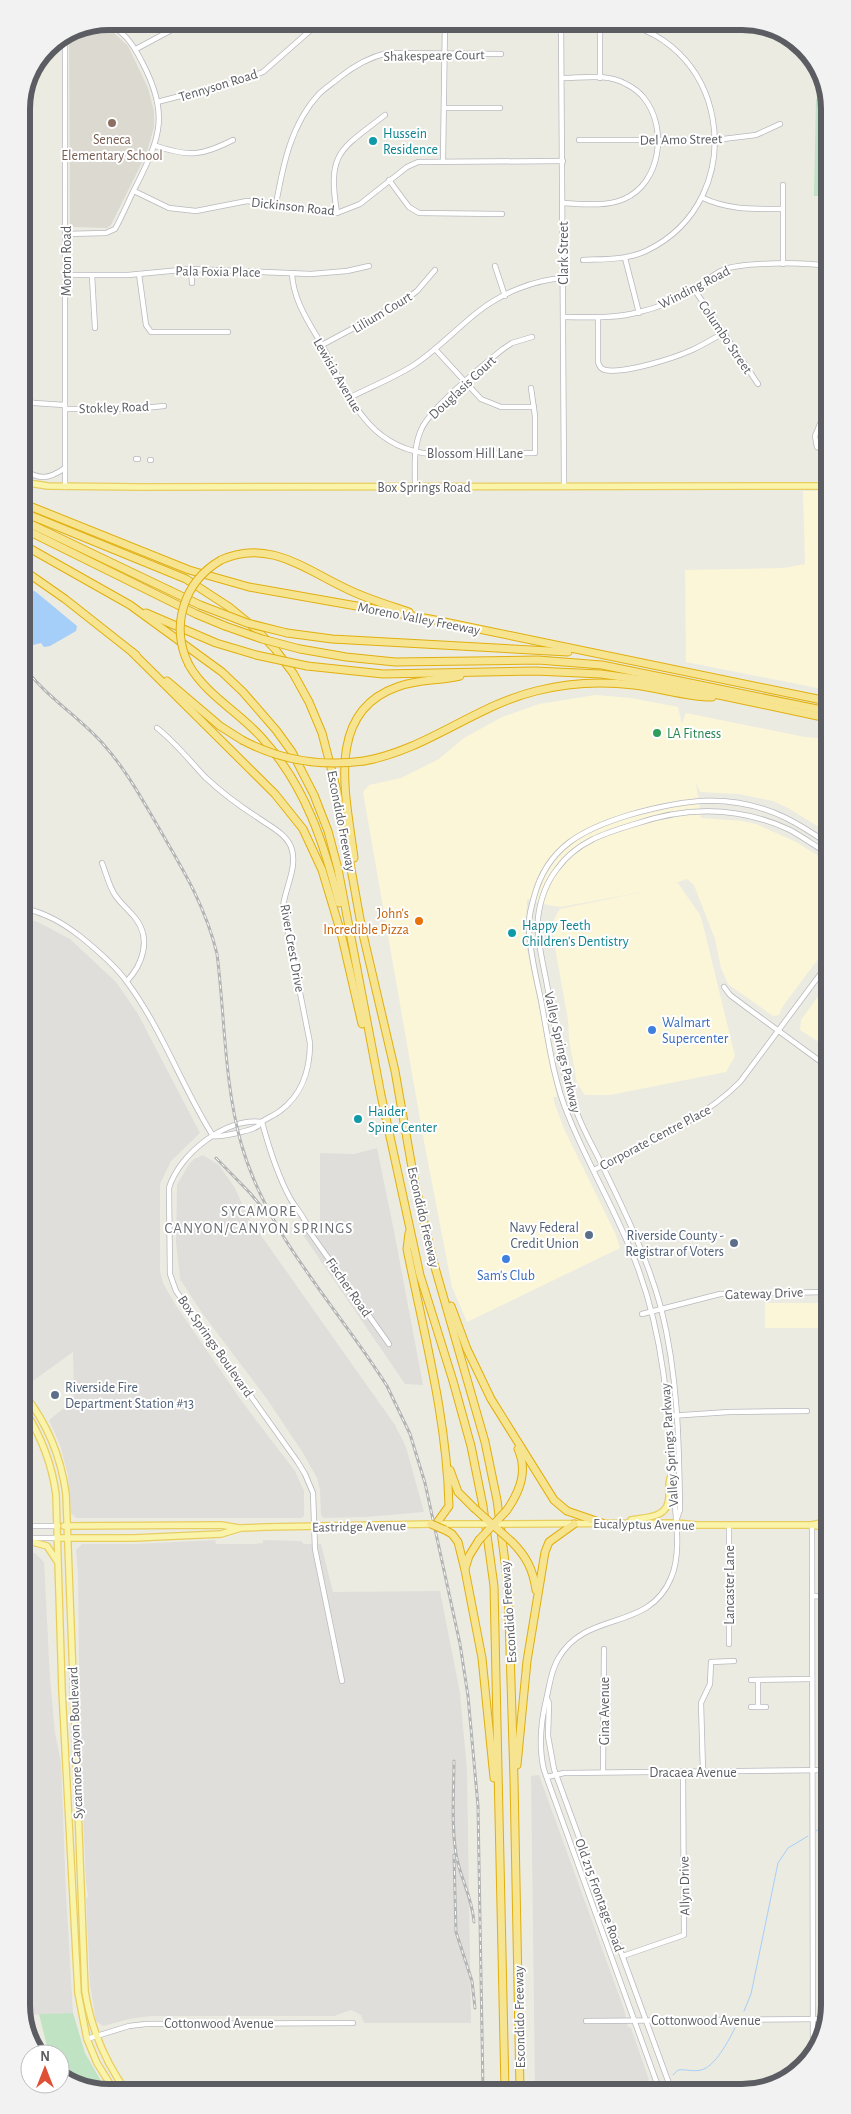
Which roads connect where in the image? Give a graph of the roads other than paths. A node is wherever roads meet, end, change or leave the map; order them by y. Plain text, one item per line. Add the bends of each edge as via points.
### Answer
1 (119, 30) edge
2 (172, 30) edge
3 (311, 30) edge
4 (445, 30) edge
5 (561, 30) edge
6 (600, 30) edge
7 (642, 30) edge
8 (65, 44) edge
9 (136, 49) junction
10 (445, 53) junction
11 (501, 54) dead end
12 (562, 78) junction
13 (600, 78) junction
14 (157, 102) junction
15 (444, 108) junction
16 (500, 108) dead end
17 (385, 115) dead end
18 (780, 124) dead end
19 (233, 140) dead end
20 (579, 140) dead end
21 (658, 140) junction
22 (715, 140) junction
23 (156, 146) junction
24 (443, 160) junction
25 (563, 161) junction
26 (389, 180) junction
27 (783, 185) dead end
28 (134, 191) junction
29 (703, 198) junction
30 (563, 203) junction
31 (276, 204) junction
32 (782, 209) junction
33 (337, 213) junction
34 (502, 214) dead end
35 (66, 234) junction
36 (625, 258) junction
37 (583, 260) dead end
38 (783, 264) junction
39 (369, 266) dead end
40 (495, 266) dead end
41 (821, 266) edge
42 (191, 269) junction
43 (435, 270) dead end
44 (292, 273) junction
45 (139, 274) junction
46 (66, 276) junction
47 (92, 276) junction
48 (563, 278) junction
49 (192, 284) dead end
50 (694, 289) junction
51 (505, 296) junction
52 (638, 313) junction
53 (563, 317) junction
54 (598, 317) junction
55 (95, 328) dead end
56 (228, 332) dead end
57 (723, 333) junction
58 (532, 337) dead end
59 (322, 345) junction
60 (435, 349) junction
61 (464, 383) junction
62 (758, 384) dead end
63 (531, 388) dead end
64 (349, 398) junction
65 (30, 402) edge
66 (164, 406) dead end
67 (65, 407) junction
68 (534, 408) junction
69 (821, 422) edge
70 (821, 449) edge
71 (416, 453) junction
72 (65, 468) junction
73 (30, 472) edge
74 (30, 484) edge
75 (564, 485) junction
76 (821, 486) edge
77 (65, 487) junction
78 (415, 487) junction
79 (30, 506) edge
80 (30, 515) edge
81 (30, 524) edge
82 (30, 532) edge
83 (30, 549) edge
84 (30, 575) edge
85 (130, 605) junction
86 (430, 619) junction
87 (132, 652) junction
88 (601, 654) junction
89 (477, 673) junction
90 (724, 697) junction
91 (821, 700) edge
92 (821, 710) edge
93 (821, 717) edge
94 (157, 728) dead end
95 (821, 839) edge
96 (821, 849) edge
97 (102, 863) dead end
98 (30, 910) edge
99 (362, 930) junction
100 (352, 952) junction
101 (821, 973) edge
102 (127, 981) junction
103 (724, 987) dead end
104 (779, 1032) junction
105 (821, 1062) edge
106 (381, 1095) junction
107 (262, 1122) junction
108 (213, 1136) junction
109 (602, 1166) junction
110 (594, 1170) junction
111 (410, 1228) junction
112 (432, 1257) junction
113 (821, 1292) edge
114 (661, 1308) junction
115 (651, 1311) junction
116 (642, 1314) dead end
117 (389, 1344) dead end
118 (30, 1403) edge
119 (807, 1411) dead end
120 (669, 1416) junction
121 (678, 1416) junction
122 (30, 1418) edge
123 (511, 1432) junction
124 (445, 1453) junction
125 (671, 1476) junction
126 (602, 1523) junction
127 (614, 1523) junction
128 (676, 1523) junction
129 (821, 1523) edge
130 (433, 1524) junction
131 (492, 1524) junction
132 (574, 1524) junction
133 (729, 1525) junction
134 (812, 1525) junction
135 (30, 1526) edge
136 (58, 1526) junction
137 (67, 1526) junction
138 (314, 1527) junction
139 (444, 1527) junction
140 (821, 1527) edge
141 (241, 1528) junction
142 (58, 1538) junction
143 (68, 1538) junction
144 (30, 1539) edge
145 (30, 1541) edge
146 (58, 1562) junction
147 (465, 1570) junction
148 (537, 1595) junction
149 (812, 1596) junction
150 (821, 1596) edge
151 (729, 1644) dead end
152 (604, 1649) dead end
153 (734, 1660) dead end
154 (751, 1680) dead end
155 (758, 1680) junction
156 (812, 1680) junction
157 (342, 1681) dead end
158 (547, 1698) junction
159 (751, 1707) dead end
160 (758, 1707) junction
161 (766, 1707) dead end
162 (812, 1770) junction
163 (821, 1770) edge
164 (604, 1772) junction
165 (683, 1772) junction
166 (703, 1772) junction
167 (556, 1774) junction
168 (547, 1777) junction
169 (514, 1779) junction
170 (498, 1835) junction
171 (623, 1956) junction
172 (812, 2019) junction
173 (819, 2019) edge
174 (636, 2020) junction
175 (645, 2020) junction
176 (586, 2021) dead end
177 (353, 2023) dead end
178 (96, 2036) junction
179 (87, 2039) junction
180 (813, 2039) edge
181 (110, 2084) edge
182 (121, 2084) edge
183 (505, 2084) edge
184 (520, 2084) edge
185 (657, 2084) edge
186 (669, 2084) edge

1 - 9 street
2 - 9 street
3 - 14 street, Tennyson Road via 263,72
4 - 10 street
5 - 12 street, Clark Street
6 - 13 street
7 - 22 street via 678,50 688,60 710,104
8 - 35 street, Morton Road
9 - 14 street
10 - 11 street, Shakespeare Court
10 - 15 street
10 - 31 street, Shakespeare Court via 374,56 348,71 320,94 294,133 283,164
12 - 13 street
12 - 25 street, Clark Street
13 - 21 street via 625,83 644,97 656,120
14 - 23 street via 160,120
15 - 16 street
15 - 24 street
17 - 33 street via 348,144 336,162 333,188
18 - 22 street, Del Amo Street via 756,135
19 - 23 street via 196,155
20 - 21 street, Del Amo Street
21 - 22 street, Del Amo Street
21 - 30 street via 654,170 641,188 623,200 597,204
22 - 29 street via 713,166
23 - 28 street
24 - 25 street, Dickinson Road
24 - 26 street, Dickinson Road via 407,166
25 - 30 street, Clark Street
26 - 33 street, Dickinson Road via 360,204
26 - 34 street via 409,207 420,213
27 - 32 street
28 - 31 street, Dickinson Road via 169,208 196,211 247,201
28 - 35 street via 112,232
29 - 32 street via 739,210
29 - 36 street via 674,234 646,251
30 - 48 street, Clark Street
31 - 33 street, Dickinson Road
32 - 38 street
35 - 46 street, Morton Road
36 - 37 street
36 - 52 street
38 - 41 street, Winding Road
38 - 50 street, Winding Road via 733,266 721,270
39 - 44 street, Pala Foxia Place via 330,274
40 - 51 street
42 - 44 street, Pala Foxia Place
42 - 45 street, Pala Foxia Place
42 - 49 street
43 - 59 street, Lilium Court via 404,301
44 - 59 street, Lewisia Avenue via 296,296
45 - 47 street, Pala Foxia Place
45 - 56 street via 145,320 151,332
46 - 47 street, Pala Foxia Place
46 - 67 street, Morton Road
47 - 55 street
48 - 51 street via 537,281
48 - 53 street, Clark Street
50 - 52 street, Winding Road via 673,301
50 - 57 street, Columbo Street
51 - 60 street via 480,310
52 - 54 street, Winding Road
53 - 54 street, Winding Road
53 - 75 street, Clark Street
54 - 57 street via 598,362 604,370 630,368 672,358
57 - 62 street, Columbo Street
58 - 61 street, Douglasis Court via 503,349
59 - 64 street, Lewisia Avenue
60 - 61 street
60 - 64 street via 413,366
61 - 68 street via 481,398 501,407
61 - 71 street, Douglasis Court via 430,414 420,431
63 - 68 street
64 - 71 street, Lewisia Avenue via 378,433 395,445
65 - 67 street, Stokley Road
66 - 67 street, Stokley Road via 133,409
67 - 72 street, Morton Road
68 - 71 street, Blossom Hill Lane via 535,453
69 - 70 street via 815,436 817,448
71 - 78 street, Douglasis Court
72 - 73 street via 49,478
72 - 77 street, Morton Road
74 - 77 main road, Box Springs Road
75 - 76 main road, Box Springs Road
75 - 78 main road, Box Springs Road
77 - 78 main road, Box Springs Road
79 - 86 highway, Moreno Valley Freeway via 215,578
80 - 99 highway, Escondido Freeway via 186,580 229,607 275,650 293,673 322,733 337,791
81 - 88 highway, bridge via 200,605 247,623 287,633 332,639
82 - 92 highway, bridge via 196,614 262,639 300,649 395,662 520,660 587,664
83 - 85 highway, Escondido Freeway
84 - 87 highway
85 - 89 highway, bridge via 216,643 308,666 383,674
85 - 100 highway, Escondido Freeway via 222,672 262,712 292,752 331,839
86 - 88 highway, Moreno Valley Freeway
86 - 100 highway, bridge via 359,595 276,554 249,552 221,560 207,570 197,580 182,608 180,639 189,665 203,684 262,738 284,764 304,799 325,850
87 - 90 highway, bridge via 215,722 242,740 274,754 328,764 364,761 397,753 503,701 556,687 619,684 699,697
87 - 106 highway via 275,794 310,841 341,933
88 - 91 highway, Moreno Valley Freeway
89 - 90 highway via 556,671 601,674
89 - 99 highway via 418,681 390,689 370,703 351,728 344,754 344,770
90 - 93 highway
94 - 107 street, River Crest Drive via 174,741 229,798 283,835 292,850 293,867 283,907 310,1043 310,1059 296,1094 281,1111
95 - 110 street, Valley Springs Parkway via 764,809 723,801 689,801 594,827 557,852 538,882 529,914 529,935 562,1101
96 - 109 street, Valley Springs Parkway via 795,833 743,814 713,810 680,812 652,818 590,840 573,851 556,869 544,892 539,916 539,941 571,1098
97 - 102 street via 114,894 137,920 146,942 134,974
98 - 102 street via 67,926
99 - 112 highway, Escondido Freeway via 395,1072
100 - 106 highway, Escondido Freeway
101 - 104 street, Corporate Centre Place
102 - 108 street
103 - 104 street
104 - 105 street
104 - 109 street, Corporate Centre Place via 740,1082 712,1108
106 - 111 highway, Escondido Freeway
107 - 108 street, River Crest Drive via 256,1127
107 - 117 street, Fischer Road via 274,1162 297,1211
108 - 138 street, Box Springs Boulevard via 182,1161 172,1176 169,1188 170,1274 176,1291 304,1471 313,1493
109 - 110 street, Corporate Centre Place
109 - 114 street, Valley Springs Parkway via 636,1238
110 - 115 street, Valley Springs Parkway via 625,1235
111 - 124 highway via 407,1249
111 - 170 highway, Escondido Freeway via 420,1275 471,1446 483,1506 494,1586
112 - 123 highway via 471,1358
112 - 169 highway, Escondido Freeway via 485,1442 497,1500 508,1585
113 - 114 street, Gateway Drive via 720,1294
114 - 115 street, Gateway Drive
114 - 121 street, Valley Springs Parkway
115 - 116 street, Gateway Drive
115 - 120 street, Valley Springs Parkway
118 - 137 main road, Sycamore Canyon Boulevard via 44,1425 61,1464
119 - 121 street
120 - 121 street
120 - 125 street, Valley Springs Parkway
121 - 128 street, Valley Springs Parkway via 680,1510
122 - 136 main road, Sycamore Canyon Boulevard via 51,1464
123 - 126 highway via 558,1505
123 - 131 highway, bridge via 521,1456 522,1477 516,1497
124 - 130 highway via 449,1506
124 - 131 highway, bridge via 458,1492
125 - 127 main road via 666,1510 658,1515
125 - 128 street, Valley Springs Parkway
126 - 127 main road, Eucalyptus Avenue
126 - 132 main road, Eucalyptus Avenue
127 - 128 main road, Eucalyptus Avenue
128 - 133 main road, Eucalyptus Avenue
128 - 158 street, Old 215 Frontage Road via 674,1569 663,1593 636,1614 593,1627 572,1641 554,1667
129 - 134 main road, Eucalyptus Avenue
130 - 138 main road, Eastridge Avenue
130 - 139 highway, bridge
131 - 132 main road, Eucalyptus Avenue, bridge
131 - 139 main road, Eucalyptus Avenue, bridge
131 - 147 highway, bridge via 469,1556
131 - 148 highway, bridge via 524,1554 531,1567
132 - 148 highway via 549,1542
133 - 134 main road, Eucalyptus Avenue
133 - 151 street, Lancaster Lane
134 - 140 main road, Eucalyptus Avenue
134 - 149 street
135 - 136 street, Eastridge Avenue
136 - 137 main road, Eastridge Avenue
136 - 142 main road, Sycamore Canyon Boulevard
137 - 141 main road, Eastridge Avenue via 221,1525
137 - 143 main road, Sycamore Canyon Boulevard
138 - 141 main road, Eastridge Avenue
138 - 157 street, Box Springs Boulevard via 315,1549
139 - 147 highway via 458,1542
141 - 143 main road, Eastridge Avenue via 221,1534
142 - 143 main road, Eastridge Avenue
142 - 144 street, Eastridge Avenue
142 - 146 main road, Sycamore Canyon Boulevard
143 - 178 main road, Sycamore Canyon Boulevard via 85,1991
145 - 146 main road via 47,1546
146 - 179 main road, Sycamore Canyon Boulevard via 76,1970
147 - 170 highway via 482,1658
148 - 169 highway
149 - 150 street
149 - 156 street
152 - 164 street, Gina Avenue
153 - 166 street via 711,1662 710,1684 701,1703
154 - 155 street
155 - 156 street
155 - 160 street
156 - 162 street
158 - 167 street, Old 215 Frontage Road via 549,1750
158 - 168 street, Old 215 Frontage Road via 540,1746
159 - 160 street
160 - 161 street
162 - 163 street, Dracaea Avenue
162 - 166 street, Dracaea Avenue
162 - 172 street
164 - 165 street, Dracaea Avenue
164 - 167 street, Dracaea Avenue
165 - 166 street, Dracaea Avenue
165 - 171 street, Allyn Drive via 684,1935
167 - 168 street, Dracaea Avenue
167 - 171 street, Old 215 Frontage Road
168 - 174 street, Old 215 Frontage Road
169 - 184 highway, Escondido Freeway
170 - 183 highway, Escondido Freeway
171 - 175 street, Old 215 Frontage Road
172 - 173 street, Cottonwood Avenue
172 - 175 street, Cottonwood Avenue
172 - 180 street
174 - 175 street, Cottonwood Avenue
174 - 176 street, Cottonwood Avenue
174 - 185 street, Old 215 Frontage Road
175 - 186 street, Old 215 Frontage Road
177 - 178 street, Cottonwood Avenue via 154,2024 129,2026
178 - 179 street, Cottonwood Avenue
178 - 182 main road, Sycamore Canyon Boulevard
179 - 181 main road, Sycamore Canyon Boulevard

